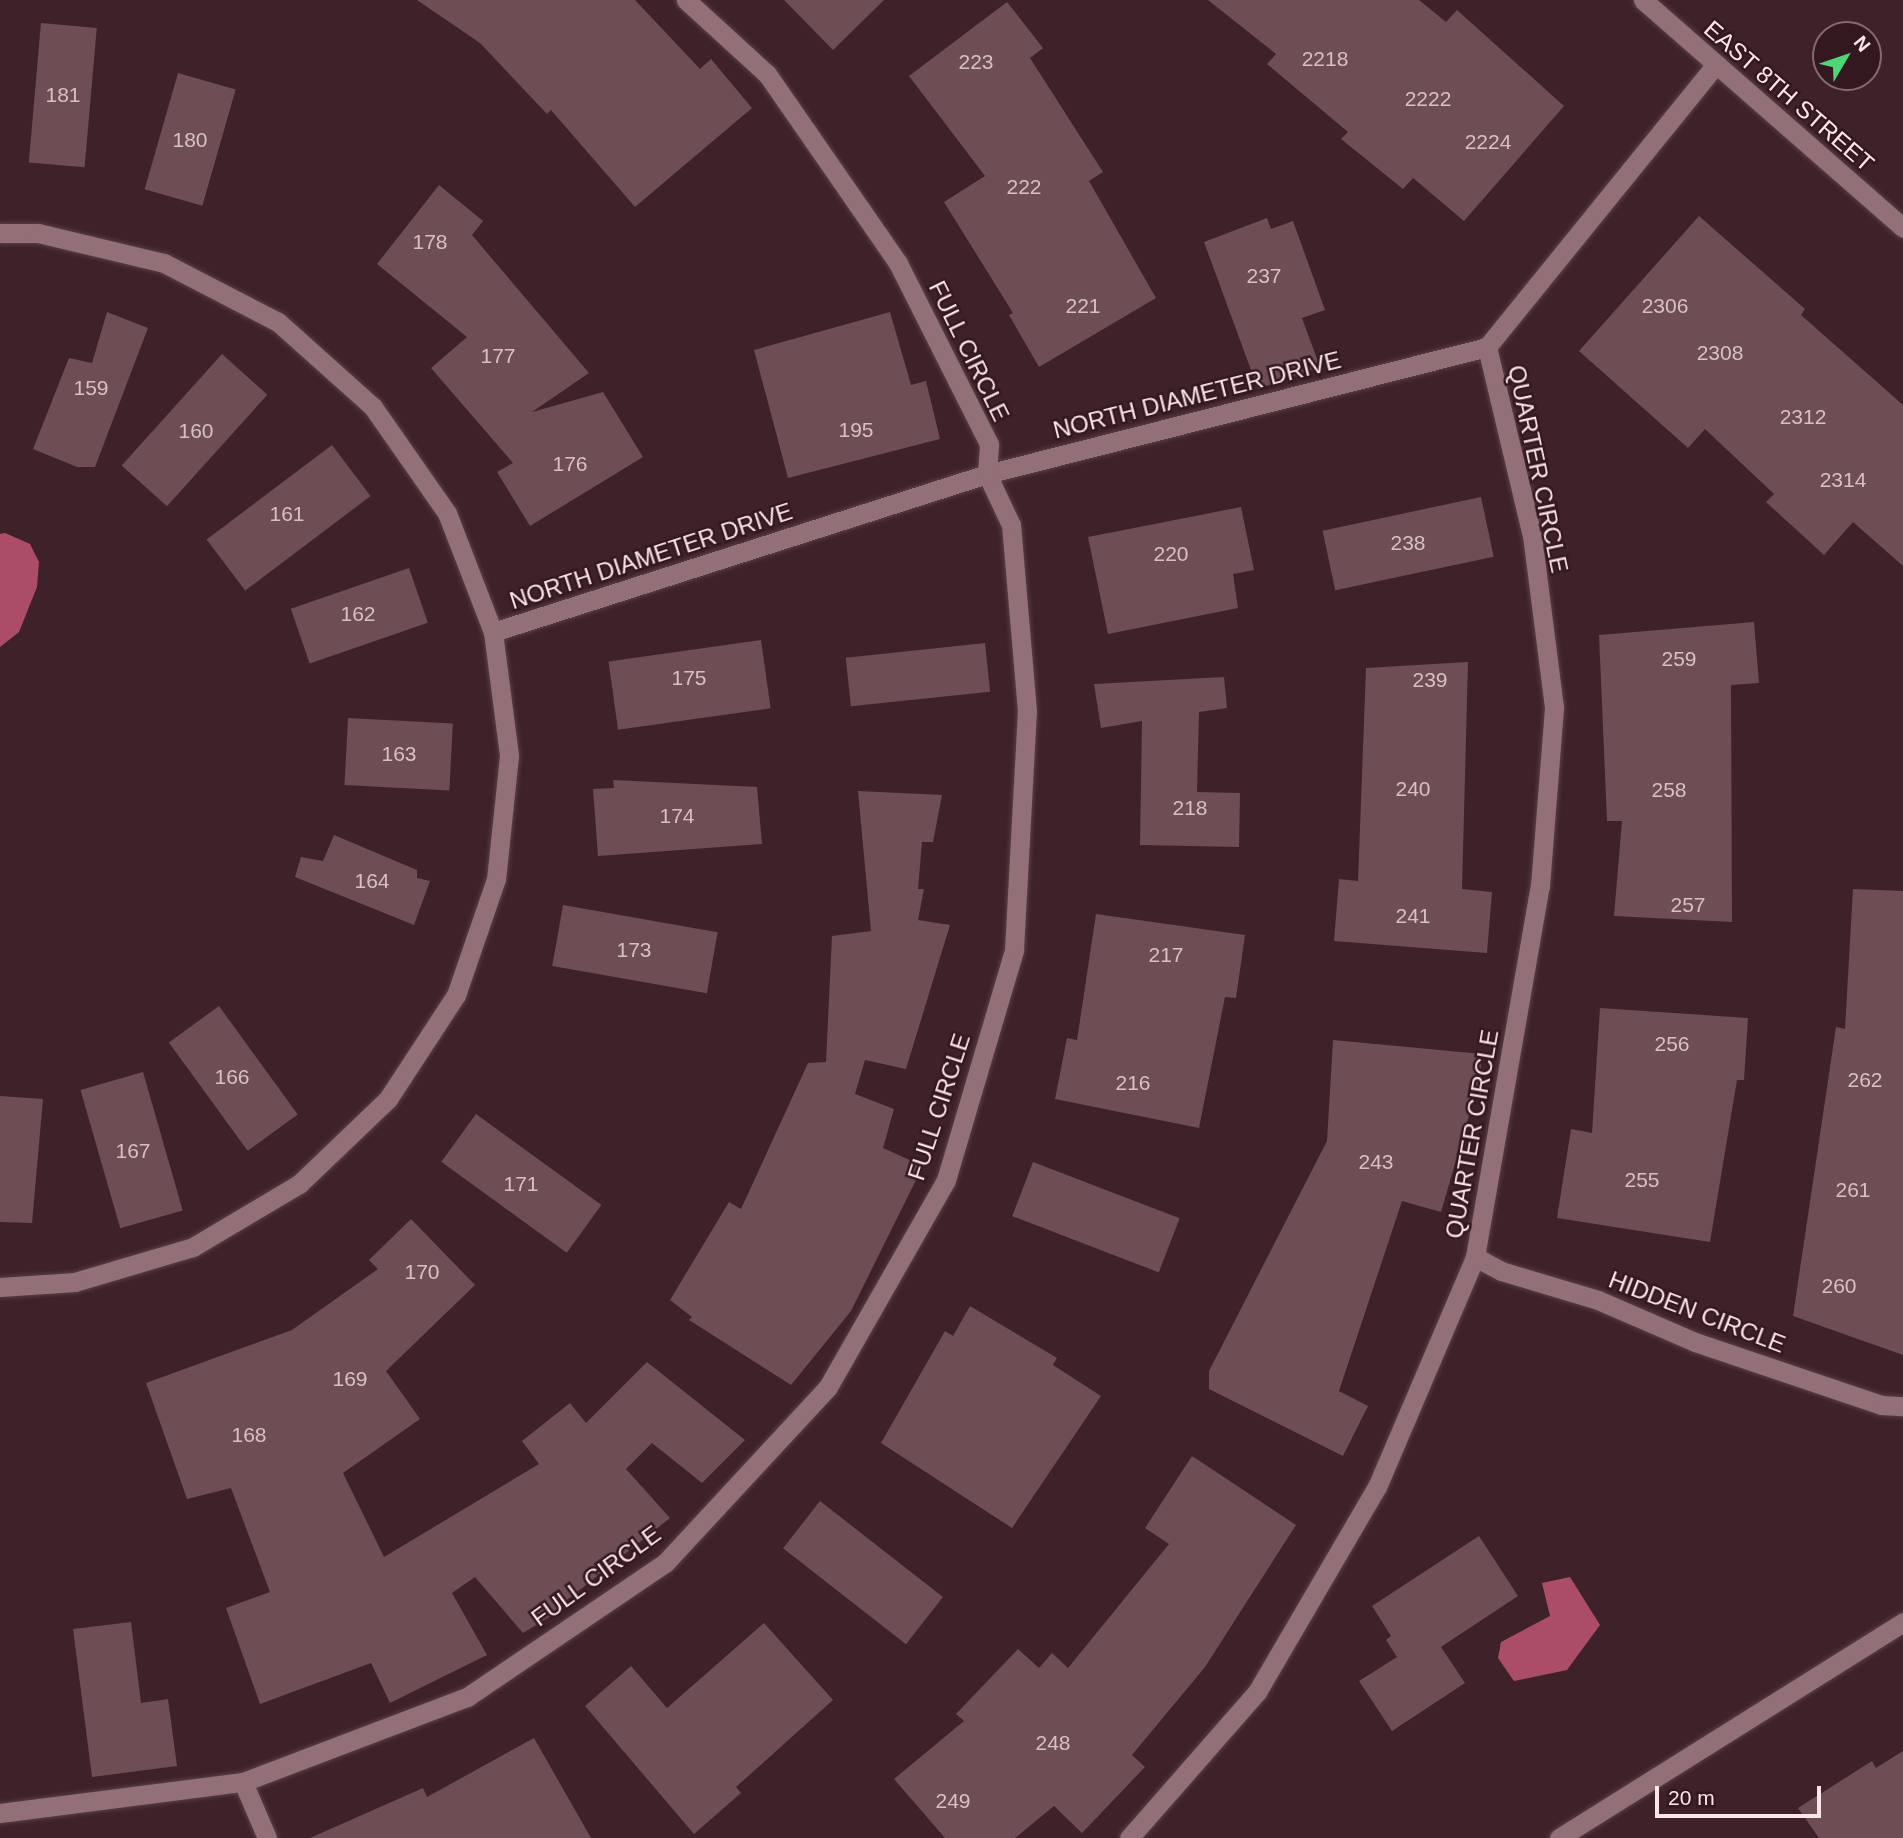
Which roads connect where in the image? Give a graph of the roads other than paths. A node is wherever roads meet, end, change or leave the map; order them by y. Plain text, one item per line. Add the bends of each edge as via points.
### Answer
1 (686, 0) edge
2 (1643, 0) edge
3 (1716, 64) junction
4 (1903, 228) edge
5 (0, 233) edge
6 (1487, 347) junction
7 (987, 474) junction
8 (493, 632) junction
9 (1475, 1257) junction
10 (0, 1287) edge
11 (1903, 1406) edge
12 (1903, 1622) edge
13 (243, 1782) junction
14 (0, 1813) edge
15 (267, 1838) edge
16 (1129, 1838) edge
17 (1559, 1838) edge

1 - 7 street, FULL CIRCLE via 767,74 898,262 989,444
2 - 3 street, EAST 8TH STREET
3 - 4 street, EAST 8TH STREET
3 - 6 street
5 - 8 street via 38,233 163,263 278,322 373,407 425,481 447,513
6 - 7 street, NORTH DIAMETER DRIVE
6 - 9 street, QUARTER CIRCLE via 1532,536 1554,707 1540,886
7 - 8 street, NORTH DIAMETER DRIVE
7 - 13 street, FULL CIRCLE via 1011,525 1027,711 1014,950 946,1180 834,1376 665,1563 467,1697
8 - 10 street via 509,756 496,879 456,995 388,1099 299,1184 193,1247 75,1282
9 - 11 street, HIDDEN CIRCLE via 1501,1271 1598,1300 1695,1342 1881,1405
9 - 16 street, QUARTER CIRCLE via 1377,1487 1257,1692
12 - 17 street
13 - 14 street, FULL CIRCLE
13 - 15 street

